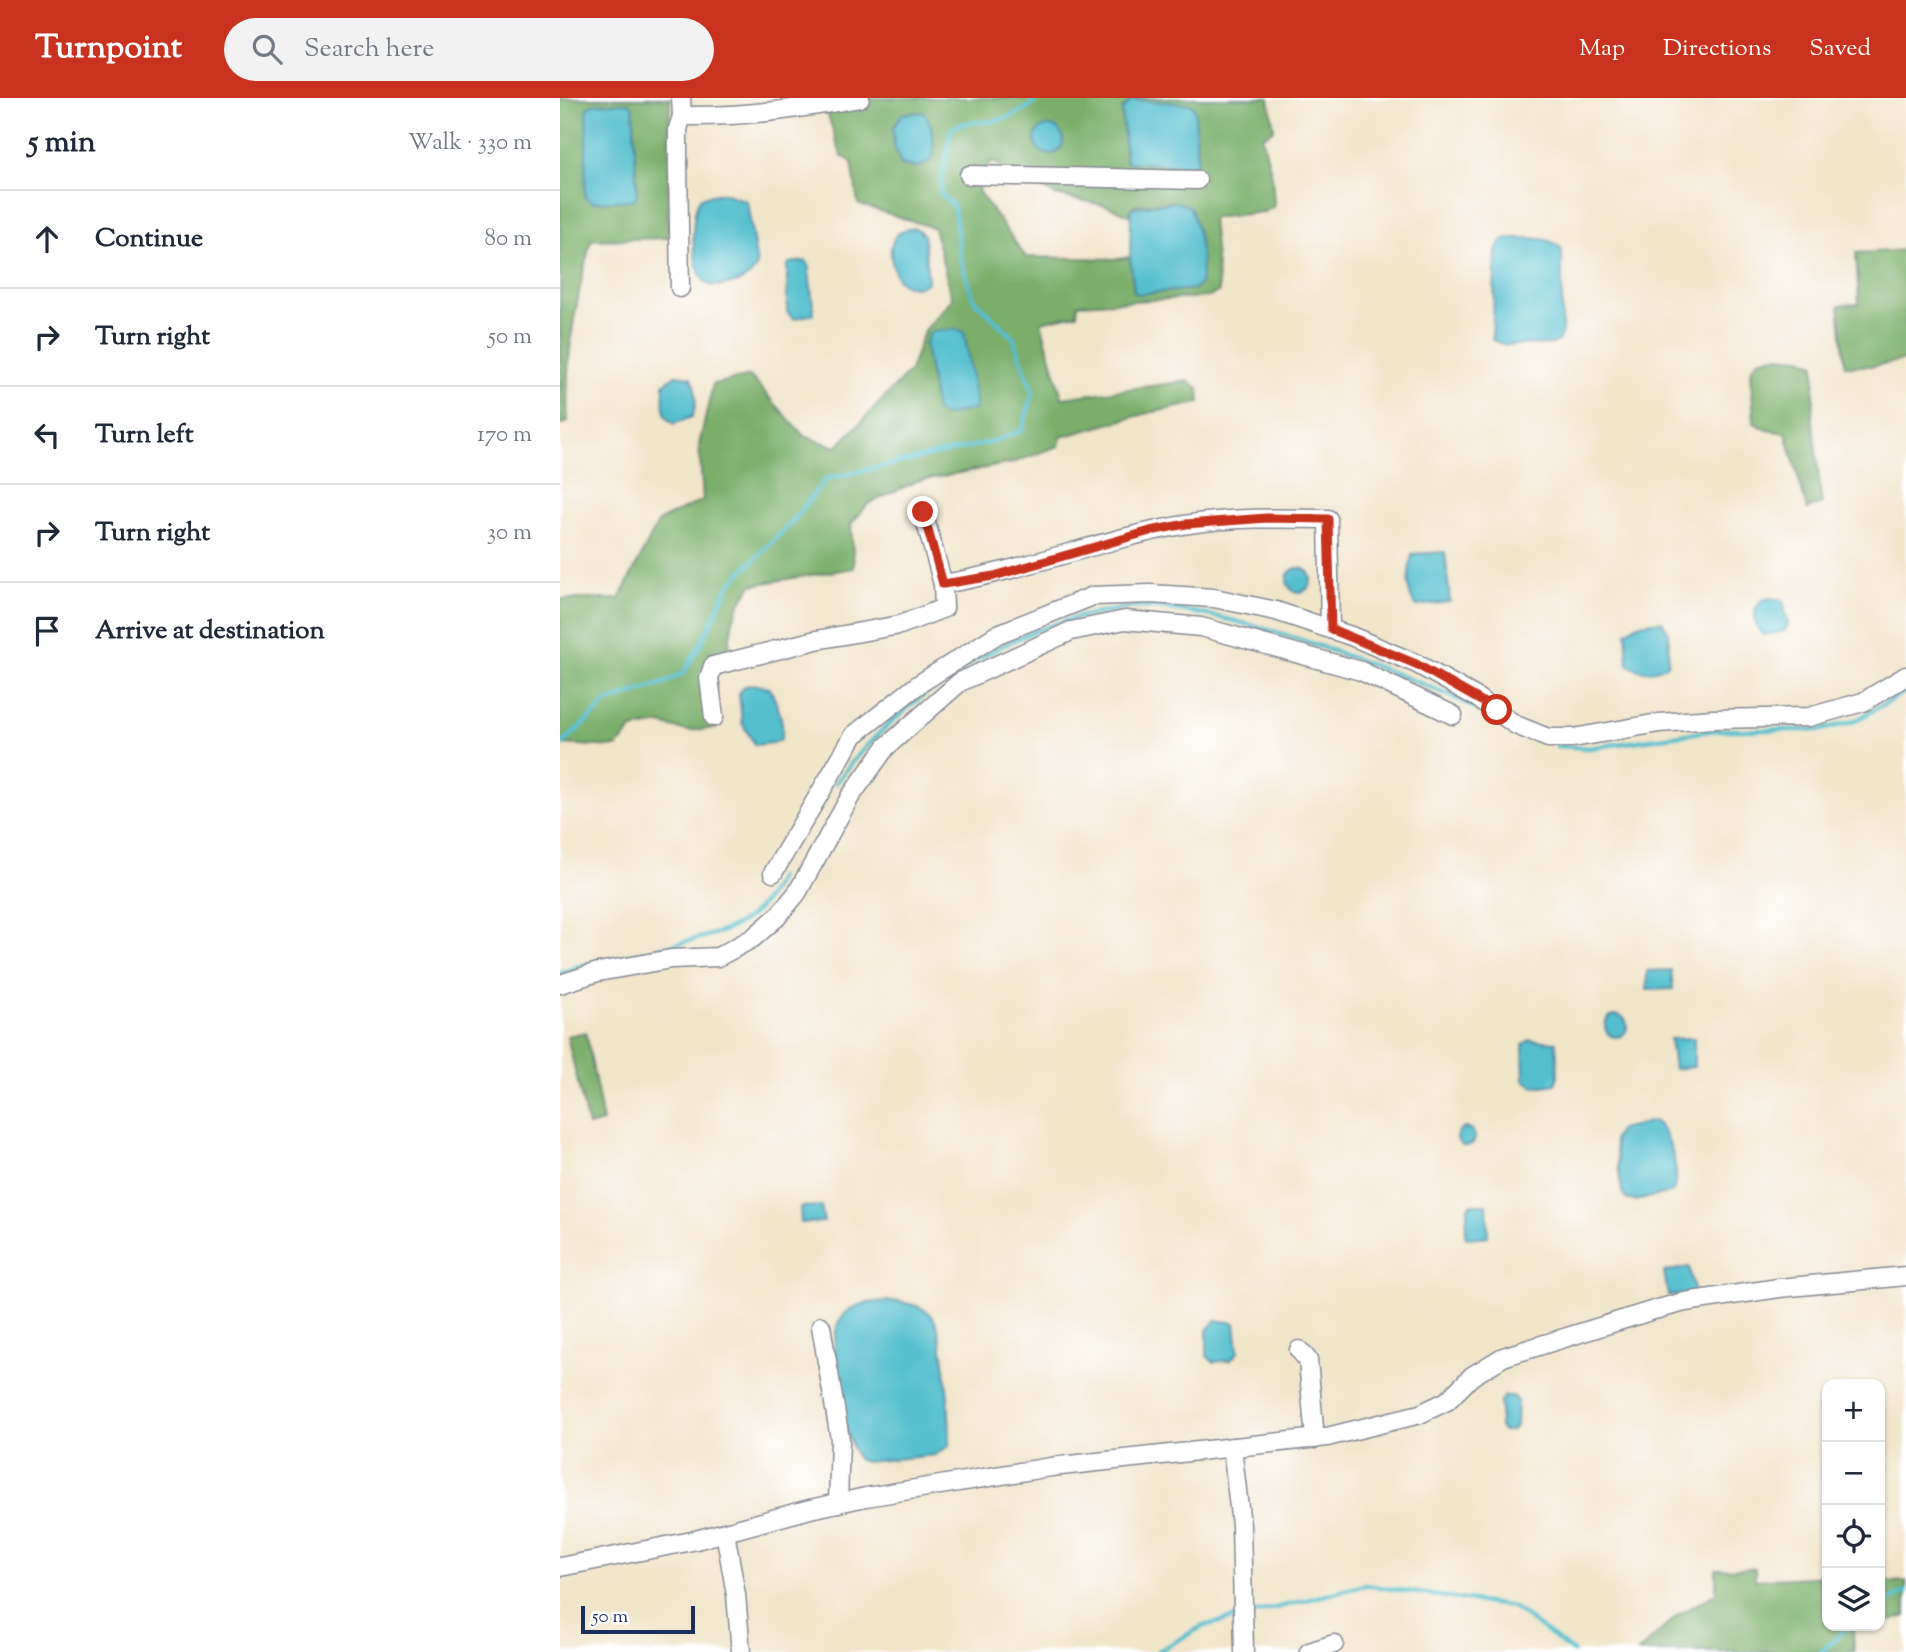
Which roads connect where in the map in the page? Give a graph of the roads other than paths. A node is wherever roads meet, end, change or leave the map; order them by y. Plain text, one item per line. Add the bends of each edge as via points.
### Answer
1 (860, 98) edge
2 (682, 107) edge
3 (969, 175) dead end
4 (1197, 180) dead end
5 (680, 288) dead end
6 (923, 512) dead end
7 (943, 584) junction
8 (1331, 629) junction
9 (1906, 676) edge
10 (1453, 715) dead end
11 (714, 718) dead end
12 (773, 873) dead end
13 (560, 984) edge
14 (1906, 1276) edge
15 (821, 1326) dead end
16 (1299, 1350) dead end
17 (1315, 1439) junction
18 (1232, 1447) junction
19 (838, 1503) junction
20 (725, 1532) junction
21 (560, 1567) edge
22 (1334, 1644) dead end
23 (741, 1652) edge
24 (1244, 1652) edge
25 (1310, 1652) edge

1 - 2 street via 759,115
2 - 5 street via 678,129
3 - 4 street
6 - 7 street
7 - 8 street via 994,576 1186,524 1328,519
7 - 11 street via 944,608 900,625 713,666 709,678
8 - 9 street via 1416,664 1516,725 1548,738 1659,723 1809,717 1863,702
8 - 12 street via 1214,598 1150,594 1093,596 998,635 919,684 854,735
10 - 13 street via 1362,671 1201,627 1125,620 1070,631 960,682 886,747 850,797 797,892 753,937 718,957 671,959
14 - 17 street via 1791,1287 1654,1310 1503,1357 1472,1376 1447,1401 1420,1413
15 - 19 street via 840,1438
16 - 17 street via 1308,1360
17 - 18 street
18 - 19 street via 1051,1467
18 - 24 street via 1241,1525
19 - 20 street
20 - 21 street
20 - 23 street
22 - 25 street

